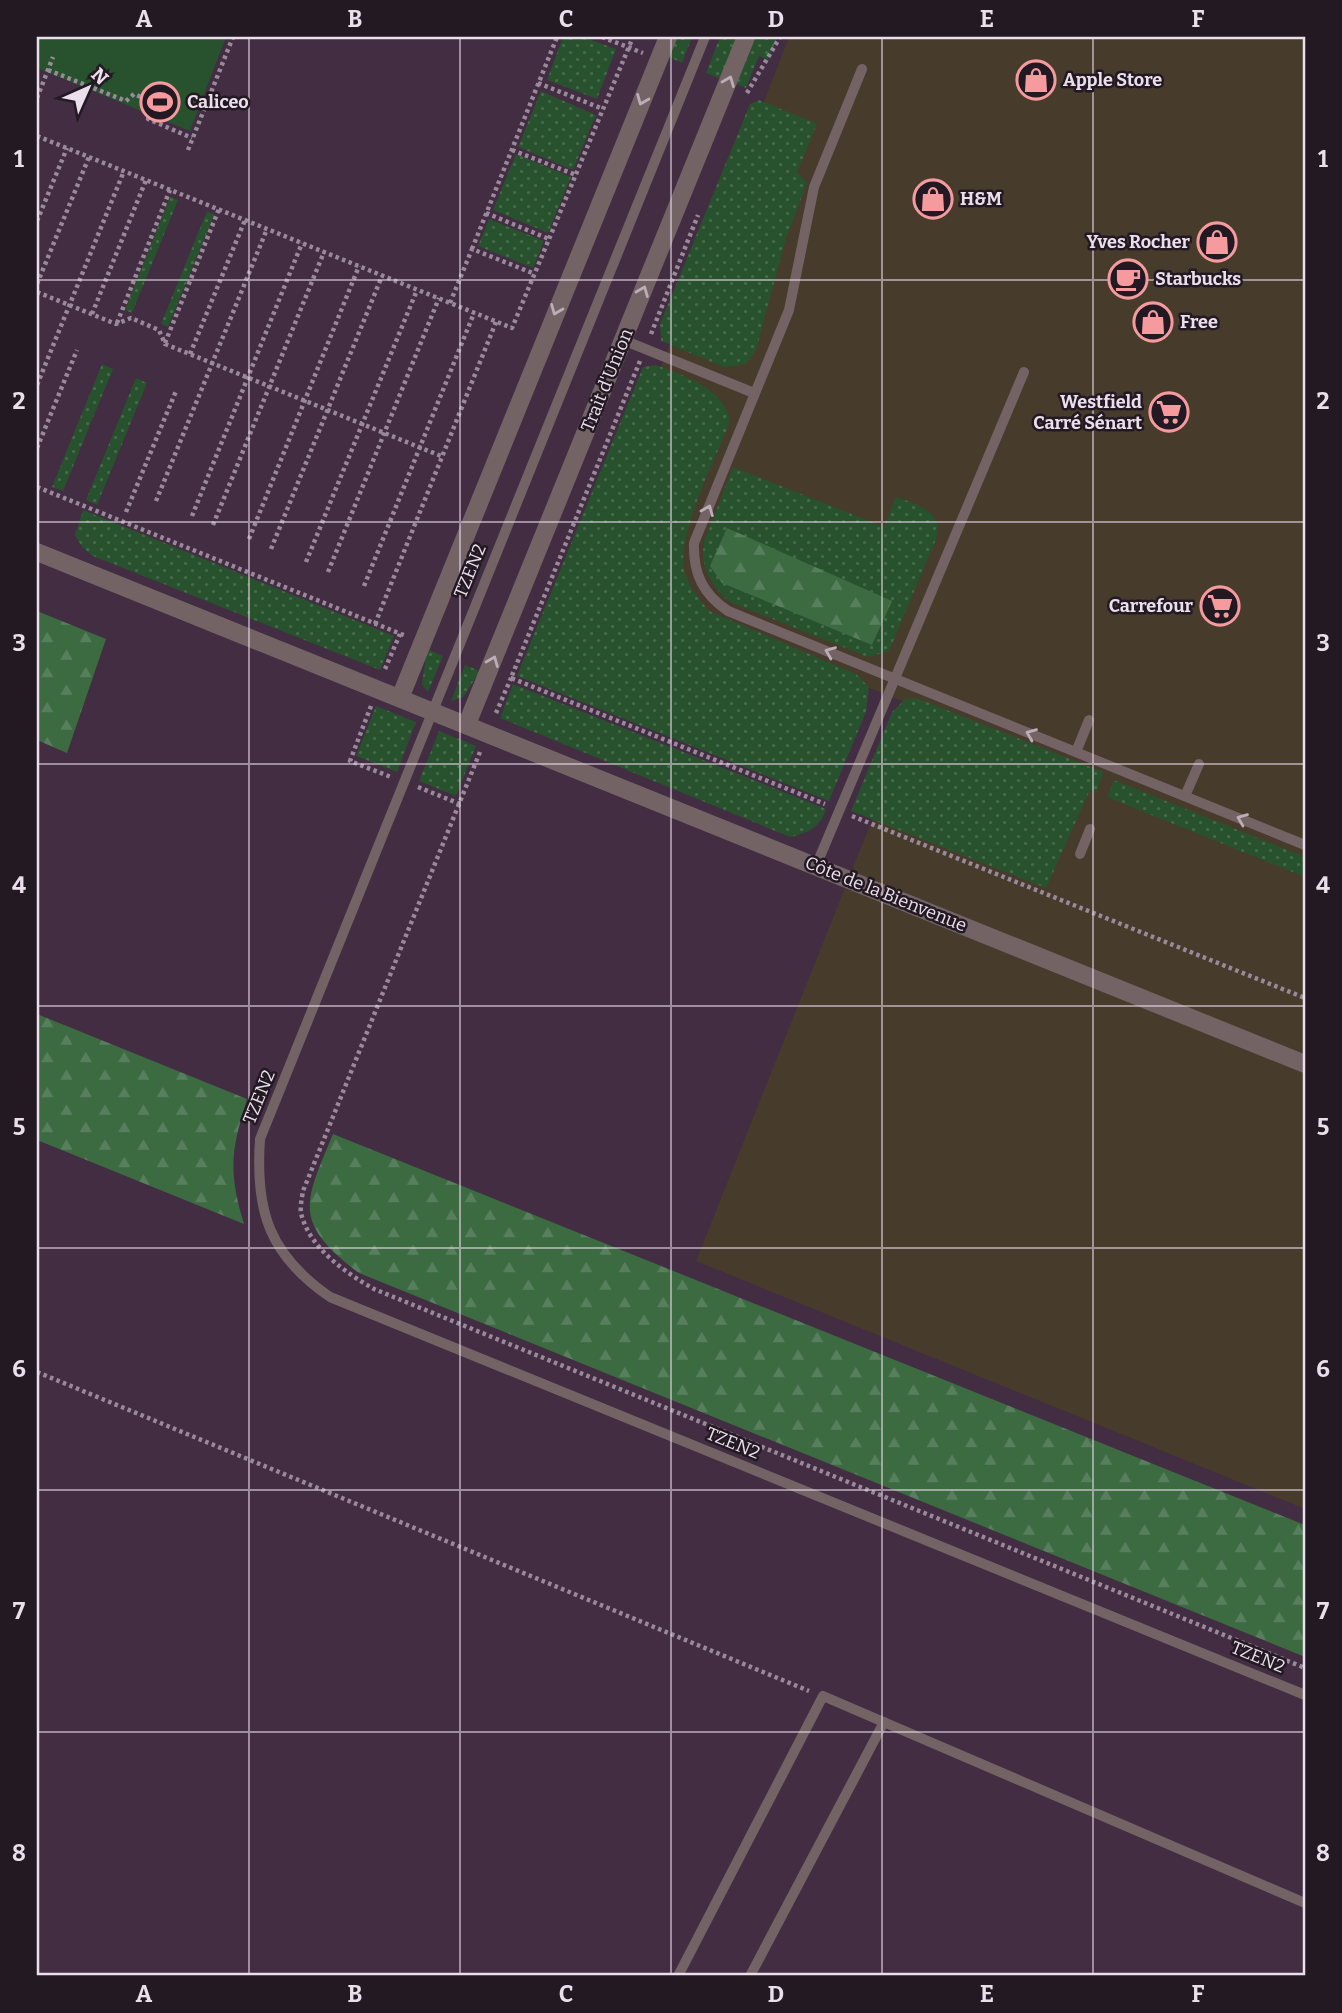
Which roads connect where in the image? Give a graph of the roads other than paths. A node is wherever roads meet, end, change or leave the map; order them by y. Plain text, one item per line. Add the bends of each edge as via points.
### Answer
1 (668, 37) edge
2 (705, 37) edge
3 (746, 37) edge
4 (862, 69) dead end
5 (623, 340) junction
6 (1024, 372) dead end
7 (754, 393) junction
8 (37, 552) edge
9 (894, 678) junction
10 (400, 698) junction
11 (432, 710) junction
12 (1089, 720) dead end
13 (467, 724) junction
14 (1076, 752) junction
15 (1199, 765) dead end
16 (1185, 796) junction
17 (1090, 829) dead end
18 (1304, 843) edge
19 (1080, 854) dead end
20 (816, 866) junction
21 (1305, 1064) edge
22 (1305, 1695) edge
23 (884, 1722) junction
24 (1305, 1903) edge
25 (678, 1976) edge
26 (750, 1976) edge

1 -> 10 street
2 - 11 lane, TZEN2
5 -> 3 street, Trait d'Union
4 - 7 lane via 814,187 789,310
5 - 7 lane
13 -> 5 street, Trait d'Union
6 - 9 lane
9 -> 7 lane via 729,611 712,600 701,583 693,564 694,543
8 - 10 street, Côte de la Bienvenue
14 -> 9 lane
9 - 20 lane
10 - 11 street, Côte de la Bienvenue
11 - 13 street, Côte de la Bienvenue
11 - 22 lane, TZEN2 via 260,1139 257,1178 264,1213 277,1245 303,1278 330,1297 371,1315
12 - 14 lane
13 - 20 street, Côte de la Bienvenue
14 - 16 lane
15 - 16 lane
18 -> 16 lane
17 - 19 lane
20 - 21 street, Côte de la Bienvenue
23 - 24 lane
23 - 25 lane via 823,1696
23 - 26 lane

